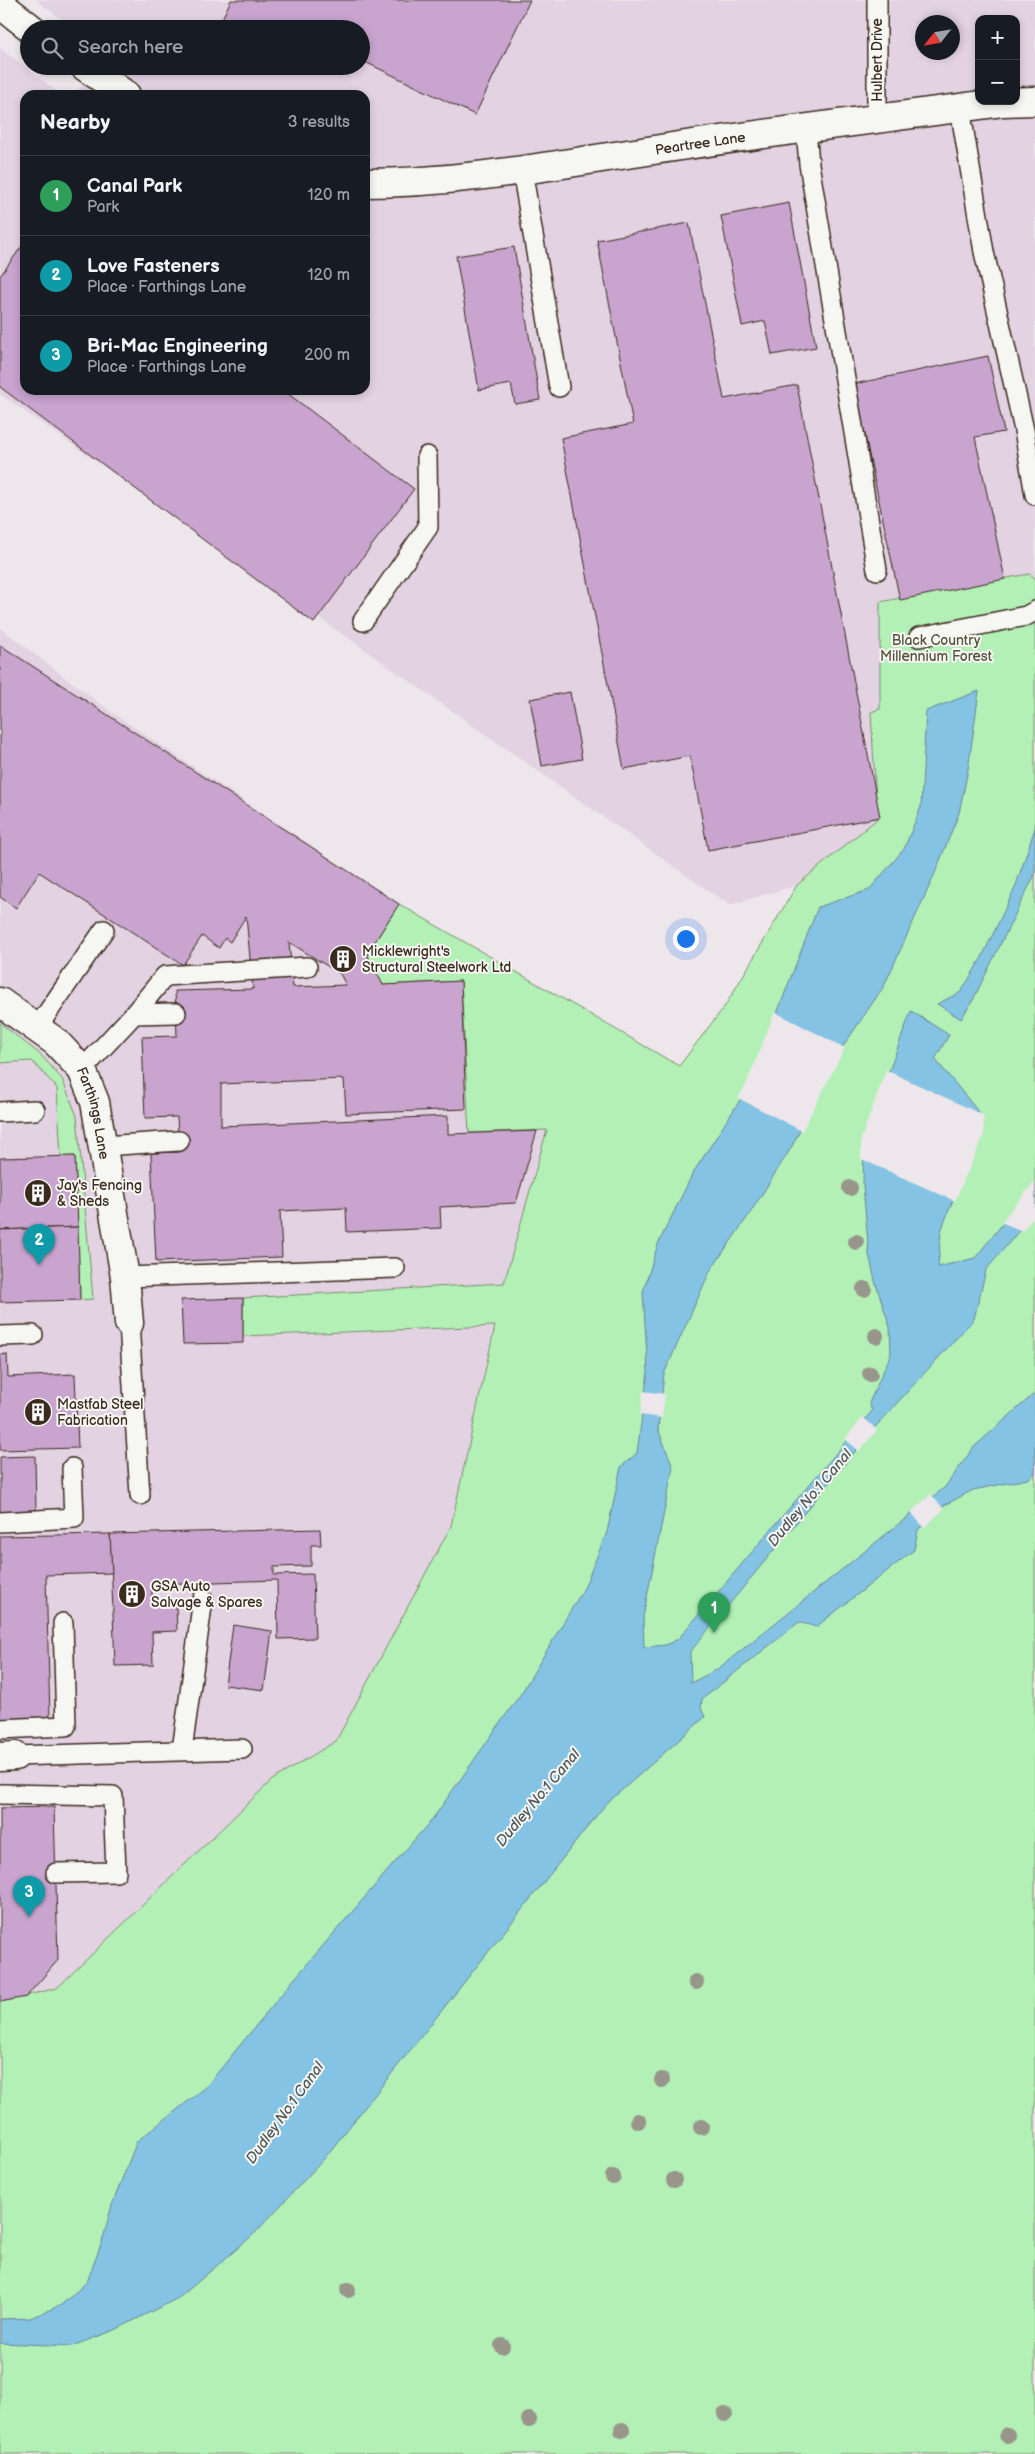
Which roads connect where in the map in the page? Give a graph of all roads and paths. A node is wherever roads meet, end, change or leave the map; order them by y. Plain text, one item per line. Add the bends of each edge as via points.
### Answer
1 (877, 0) edge
2 (0, 4) edge
3 (20, 20) edge
4 (97, 75) edge
5 (119, 90) edge
6 (1035, 101) edge
7 (960, 108) junction
8 (877, 119) junction
9 (806, 129) junction
10 (522, 170) junction
11 (370, 183) edge
12 (559, 387) dead end
13 (427, 456) dead end
14 (1035, 495) edge
15 (877, 570) dead end
16 (1035, 612) edge
17 (363, 621) dead end
18 (920, 637) dead end
19 (104, 930) dead end
20 (307, 967) dead end
21 (0, 1002) edge
22 (176, 1013) dead end
23 (134, 1014) junction
24 (37, 1028) junction
25 (82, 1070) junction
26 (35, 1110) dead end
27 (0, 1112) edge
28 (179, 1141) dead end
29 (103, 1146) junction
30 (395, 1268) dead end
31 (124, 1277) junction
32 (128, 1324) joint
33 (33, 1335) dead end
34 (0, 1336) edge
35 (72, 1468) dead end
36 (140, 1495) dead end
37 (0, 1522) edge
38 (203, 1599) dead end
39 (63, 1623) dead end
40 (0, 1730) edge
41 (242, 1748) dead end
42 (182, 1750) junction
43 (7, 1757) edge
44 (0, 1794) edge
45 (56, 1873) dead end

1 - 8 lane, Hulbert Drive
2 - 3 street
4 - 5 street
6 - 7 street, Peartree Lane
7 - 8 street, Peartree Lane
7 - 14 lane via 984,252 1024,430
8 - 9 street, Peartree Lane
9 - 10 street, Peartree Lane
9 - 15 lane via 809,164
10 - 11 street, Peartree Lane via 419,183
10 - 12 lane
13 - 17 lane via 428,526
16 - 18 lane
19 - 24 lane
20 - 23 lane via 164,976
21 - 24 street, Farthings Lane
22 - 23 lane
23 - 25 lane
24 - 25 street, Farthings Lane via 56,1042
25 - 29 street, Farthings Lane via 95,1102
26 - 27 lane
28 - 29 lane
29 - 31 street, Farthings Lane
30 - 31 lane
31 - 32 street, Farthings Lane
32 - 36 lane
33 - 34 lane
35 - 37 lane via 74,1518
38 - 42 lane
39 - 40 lane via 66,1726
41 - 42 lane
42 - 43 lane
44 - 45 lane via 113,1796 116,1872

